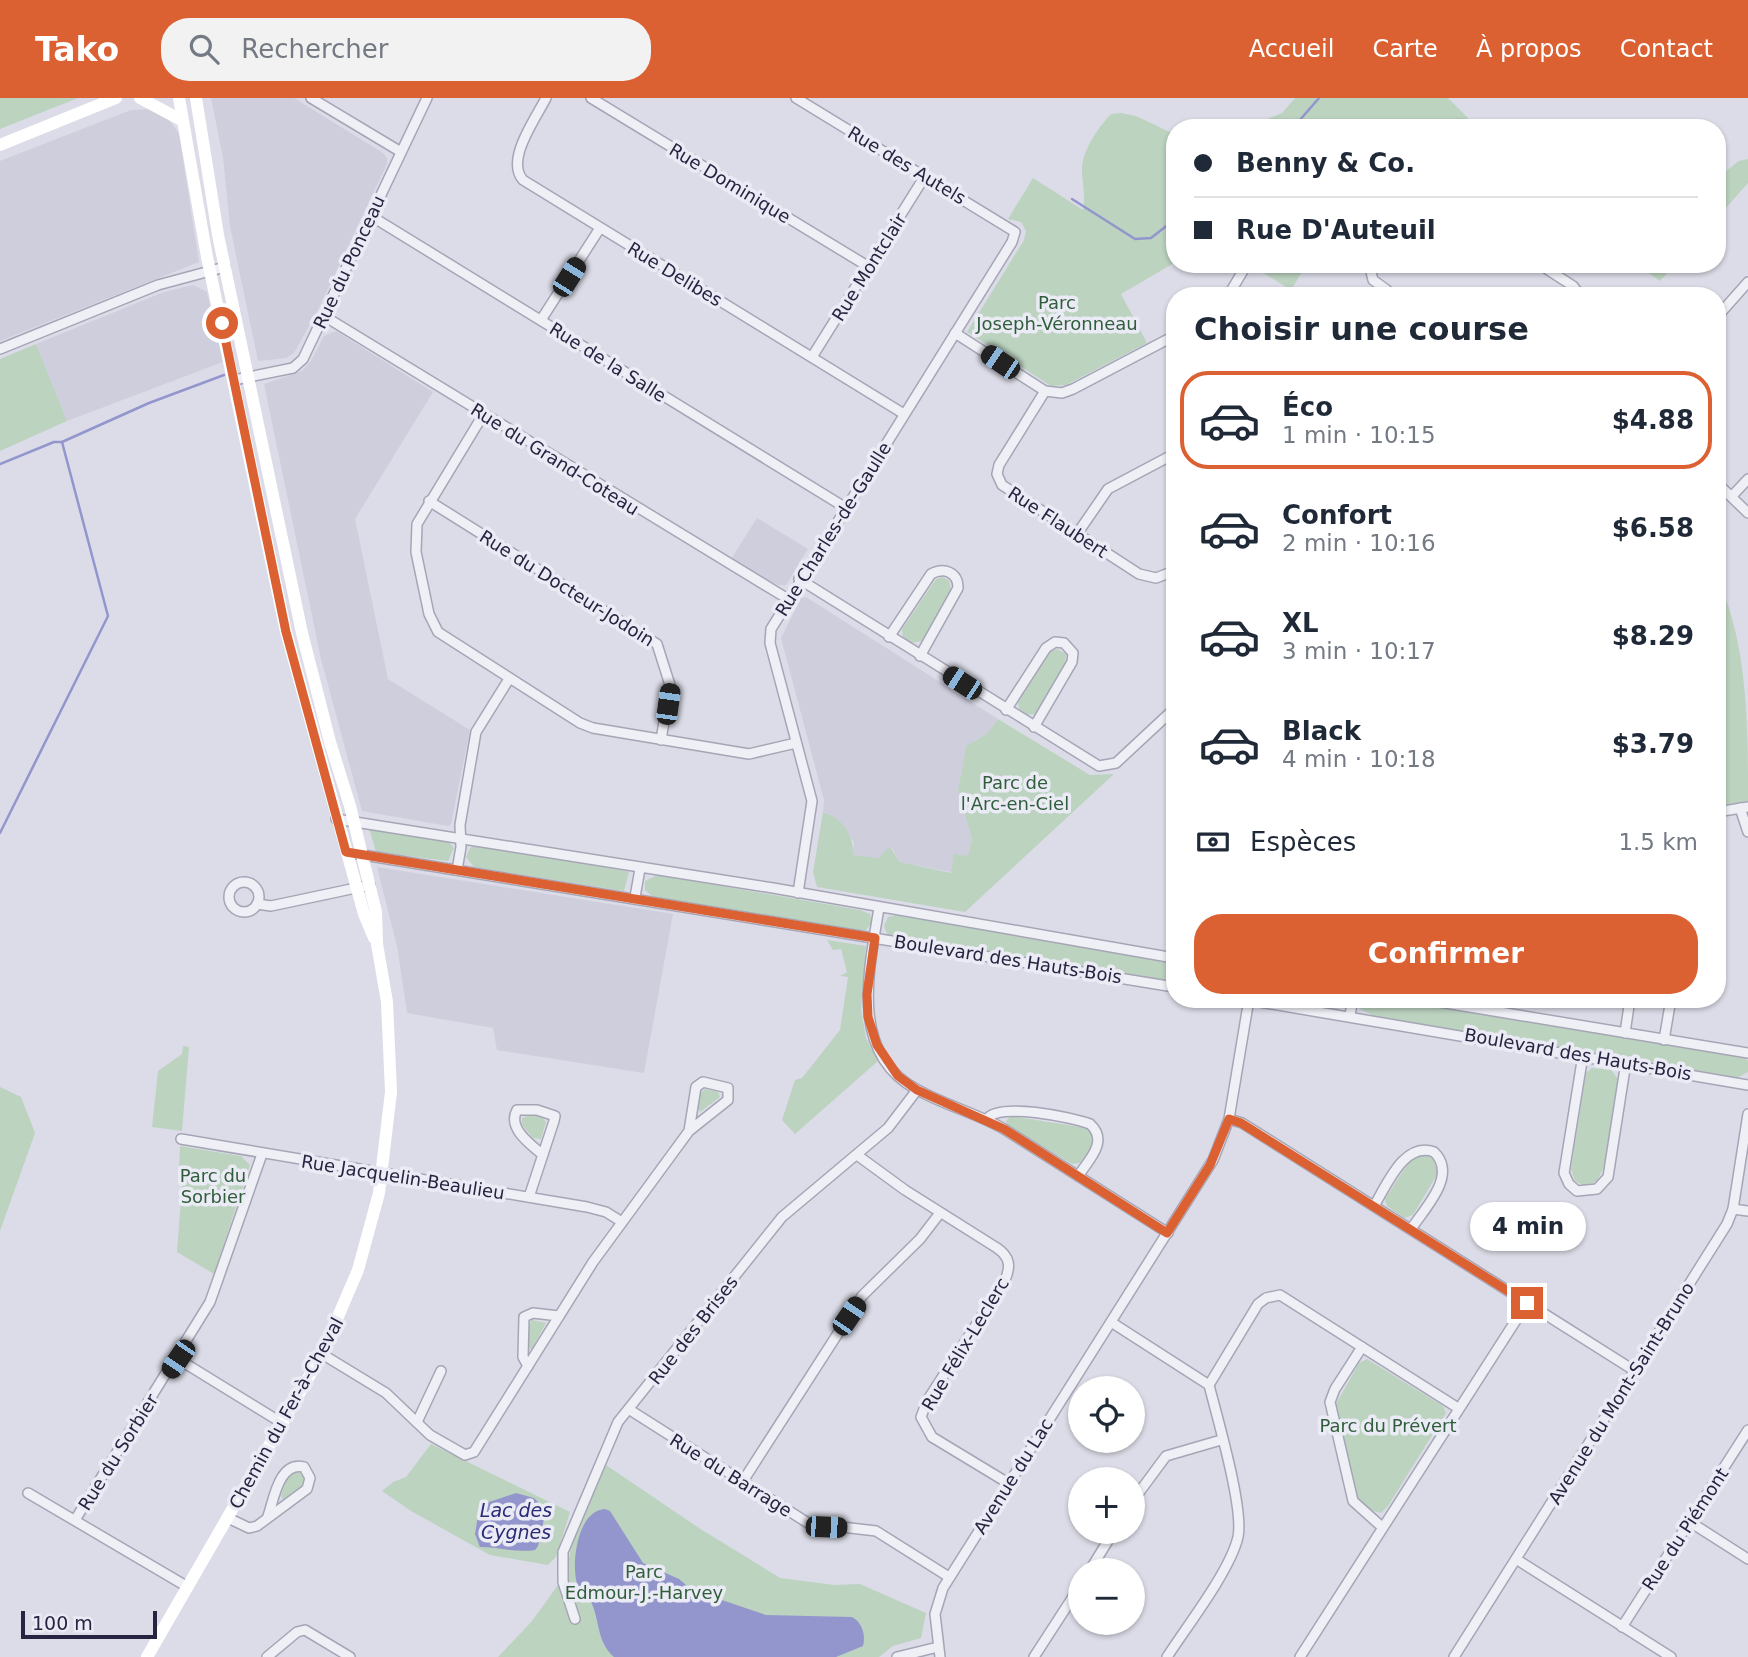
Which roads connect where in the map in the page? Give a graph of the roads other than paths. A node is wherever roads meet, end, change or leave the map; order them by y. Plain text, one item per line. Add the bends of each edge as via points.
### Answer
1 (116, 98) edge
2 (141, 98) edge
3 (179, 98) edge
4 (197, 98) edge
5 (311, 98) edge
6 (426, 98) edge
7 (545, 98) edge
8 (591, 98) edge
9 (796, 98) edge
10 (811, 102) edge
11 (183, 121) junction
12 (0, 145) edge
13 (401, 152) junction
14 (925, 176) junction
15 (371, 216) junction
16 (600, 228) junction
17 (1015, 234) joint
18 (225, 267) junction
19 (869, 267) junction
20 (210, 271) junction
21 (1370, 273) edge
22 (1553, 273) edge
23 (1748, 282) edge
24 (1384, 287) edge
25 (1574, 287) edge
26 (1726, 307) edge
27 (324, 316) junction
28 (541, 320) junction
29 (955, 333) junction
30 (1166, 340) edge
31 (0, 349) edge
32 (812, 357) junction
33 (249, 377) junction
34 (234, 380) junction
35 (1045, 391) junction
36 (238, 400) junction
37 (904, 414) junction
38 (483, 415) junction
39 (262, 439) junction
40 (1166, 458) edge
41 (1748, 479) edge
42 (1726, 491) edge
43 (1732, 496) junction
44 (429, 501) junction
45 (846, 508) junction
46 (1748, 513) edge
47 (1077, 534) junction
48 (1166, 574) edge
49 (799, 579) junction
50 (788, 599) junction
51 (890, 637) junction
52 (920, 656) junction
53 (509, 679) junction
54 (1006, 710) junction
55 (1166, 717) edge
56 (1034, 727) junction
57 (661, 740) junction
58 (796, 743) junction
59 (1744, 808) edge
60 (1726, 810) edge
61 (336, 819) junction
62 (354, 820) junction
63 (1748, 832) edge
64 (460, 837) junction
65 (346, 852) junction
66 (363, 855) junction
67 (640, 869) junction
68 (457, 870) junction
69 (370, 885) junction
70 (357, 889) junction
71 (798, 893) junction
72 (635, 897) junction
73 (257, 904) dead end
74 (879, 908) junction
75 (875, 938) junction
76 (377, 944) junction
77 (1166, 957) edge
78 (1166, 986) edge
79 (1248, 1008) edge
80 (1300, 1008) edge
81 (1351, 1008) edge
82 (1475, 1008) edge
83 (1629, 1008) edge
84 (1669, 1008) edge
85 (1350, 1016) junction
86 (1625, 1033) junction
87 (1664, 1040) junction
88 (1748, 1053) edge
89 (1583, 1055) junction
90 (1626, 1062) junction
91 (1748, 1085) edge
92 (917, 1090) junction
93 (1748, 1114) edge
94 (987, 1119) junction
95 (1229, 1119) junction
96 (689, 1131) junction
97 (181, 1139) dead end
98 (262, 1154) junction
99 (543, 1155) junction
100 (857, 1155) junction
101 (383, 1174) junction
102 (1079, 1176) junction
103 (529, 1197) junction
104 (1374, 1206) junction
105 (1733, 1209) junction
106 (1748, 1211) edge
107 (940, 1213) junction
108 (622, 1222) junction
109 (1411, 1229) junction
110 (1167, 1233) junction
111 (1527, 1303) junction
112 (559, 1316) junction
113 (1111, 1322) junction
114 (1362, 1347) junction
115 (322, 1354) junction
116 (178, 1359) junction
117 (528, 1366) junction
118 (441, 1371) dead end
119 (1635, 1371) junction
120 (1209, 1385) junction
121 (1458, 1408) junction
122 (631, 1410) junction
123 (417, 1422) junction
124 (282, 1423) junction
125 (1748, 1430) edge
126 (1222, 1440) junction
127 (743, 1482) junction
128 (1008, 1483) junction
129 (1145, 1484) edge
130 (28, 1493) dead end
131 (268, 1516) junction
132 (228, 1518) junction
133 (75, 1520) junction
134 (1690, 1522) junction
135 (1382, 1527) junction
136 (1516, 1559) junction
137 (1748, 1559) edge
138 (949, 1577) junction
139 (186, 1586) junction
140 (1068, 1605) edge
141 (575, 1619) dead end
142 (1622, 1627) junction
143 (939, 1652) edge
144 (147, 1657) edge
145 (267, 1657) edge
146 (350, 1657) edge
147 (897, 1657) edge
148 (1034, 1657) edge
149 (1167, 1657) edge
150 (1300, 1657) edge
151 (1454, 1657) edge
152 (1671, 1657) edge

1 - 12 street
2 - 11 street
3 - 11 street, Chemin du Fer-à-Cheval
4 - 18 street, Chemin du Fer-à-Cheval
5 - 13 street
6 - 13 street, Rue du Ponceau
7 - 16 street, Rue Delibes via 516,161 518,174
8 - 19 street, Rue Dominique
9 - 10 street, Rue des Autels
10 - 14 street, Rue des Autels
11 - 20 street, Chemin du Fer-à-Cheval
13 - 15 street, Rue du Ponceau
14 - 17 street, Rue des Autels
14 - 19 street, Rue Montclair
15 - 27 street, Rue du Ponceau
15 - 28 street, Rue de la Salle
16 - 28 street
16 - 32 street, Rue Delibes
17 - 29 street, Rue Charles-de-Gaulle
18 - 20 street
18 - 33 street, Chemin du Fer-à-Cheval
19 - 32 street, Rue Montclair
20 - 31 street via 158,285
20 - 34 street, Chemin du Fer-à-Cheval
21 - 24 street
22 - 25 street
23 - 26 street
27 - 33 street, Rue du Ponceau via 296,366
27 - 38 street, Rue du Grand-Coteau
28 - 45 street, Rue de la Salle
29 - 35 street
29 - 37 street, Rue Charles-de-Gaulle
30 - 35 street via 1073,389
32 - 37 street, Rue Delibes
33 - 34 street, Rue du Ponceau
33 - 39 street, Chemin du Fer-à-Cheval
34 - 36 street, Chemin du Fer-à-Cheval
35 - 47 street, Rue Flaubert via 1001,461 998,478 1005,489
36 - 39 street via 247,411 254,437
36 - 61 street, Chemin du Fer-à-Cheval via 286,632
37 - 45 street, Rue Charles-de-Gaulle
38 - 44 street
38 - 50 street, Rue du Grand-Coteau
39 - 62 street, Chemin du Fer-à-Cheval via 306,650
40 - 47 street via 1108,489
41 - 43 street
42 - 43 street
43 - 46 street
44 - 53 street via 416,524 414,540 432,624 449,641
44 - 57 street, Rue du Docteur-Jodoin via 657,644 670,685
45 - 49 street, Rue Charles-de-Gaulle
47 - 48 street, Rue Flaubert via 1144,576
49 - 50 street, Rue Charles-de-Gaulle
49 - 51 street
50 - 58 street, Rue Charles-de-Gaulle via 769,638
51 - 52 street
51 - 52 street via 931,574 949,572 957,579 958,588
52 - 54 street
53 - 57 street via 586,726
53 - 64 street via 476,732
54 - 56 street
54 - 56 street via 1046,648 1064,643 1073,653 1071,665
55 - 56 street via 1109,766 1092,763
57 - 58 street via 749,754
58 - 71 street, Rue Charles-de-Gaulle via 812,805
59 - 60 street
59 - 63 street
61 - 62 street, Boulevard des Hauts-Bois
61 - 65 street, Chemin du Fer-à-Cheval
62 - 64 street, Boulevard des Hauts-Bois
62 - 66 street, Chemin du Fer-à-Cheval
64 - 67 street, Boulevard des Hauts-Bois
64 - 68 street
65 - 66 street, Boulevard des Hauts-Bois
65 - 70 street, Chemin du Fer-à-Cheval
66 - 68 street, Boulevard des Hauts-Bois
66 - 69 street, Chemin du Fer-à-Cheval
67 - 71 street, Boulevard des Hauts-Bois
67 - 72 street
68 - 72 street, Boulevard des Hauts-Bois
69 - 70 street
69 - 76 street, Chemin du Fer-à-Cheval
70 - 73 street via 271,906
70 - 76 street, Chemin du Fer-à-Cheval
71 - 74 street, Boulevard des Hauts-Bois
72 - 75 street, Boulevard des Hauts-Bois
74 - 75 street
74 - 77 street, Boulevard des Hauts-Bois
75 - 78 street, Boulevard des Hauts-Bois
75 - 92 street via 867,994 872,1031 891,1067
76 - 101 street, Chemin du Fer-à-Cheval via 391,1054
79 - 95 street, Avenue du Lac
80 - 85 street, Boulevard des Hauts-Bois
81 - 85 street
82 - 86 street, Boulevard des Hauts-Bois
83 - 86 street
84 - 87 street
85 - 89 street, Boulevard des Hauts-Bois
86 - 87 street, Boulevard des Hauts-Bois
87 - 88 street, Boulevard des Hauts-Bois
89 - 90 street, Boulevard des Hauts-Bois
89 - 90 street via 1564,1173 1577,1191 1597,1189 1607,1180
90 - 91 street, Boulevard des Hauts-Bois
92 - 94 street
92 - 100 street, Rue des Brises via 891,1125
93 - 105 street, Avenue du Mont-Saint-Bruno
94 - 102 street
94 - 102 street via 995,1112 1010,1111 1090,1124 1098,1144
95 - 104 street
95 - 110 street, Avenue du Lac via 1210,1165
96 - 96 street via 725,1102 728,1088 703,1082 696,1087
96 - 108 street
97 - 98 street, Rue Jacquelin-Beaulieu
98 - 101 street, Rue Jacquelin-Beaulieu
98 - 116 street, Rue du Sorbier via 214,1293
99 - 99 street via 555,1115 517,1110 515,1127
99 - 103 street
100 - 107 street, Rue Félix-Leclerc
100 - 122 street, Rue des Brises via 775,1224
101 - 103 street, Rue Jacquelin-Beaulieu
101 - 115 street, Chemin du Fer-à-Cheval via 358,1270
102 - 110 street
103 - 108 street, Rue Jacquelin-Beaulieu via 602,1210
104 - 109 street
104 - 109 street via 1407,1155 1418,1149 1434,1152 1442,1162 1444,1176
105 - 106 street
105 - 119 street, Avenue du Mont-Saint-Bruno
107 - 127 street via 862,1296
107 - 128 street, Rue Félix-Leclerc via 1003,1252 1010,1265 1005,1280 926,1401 921,1420 932,1437
108 - 112 street
109 - 111 street
110 - 113 street, Avenue du Lac
111 - 119 street
111 - 121 street
112 - 117 street
112 - 117 street via 533,1313 524,1317 523,1357
113 - 120 street
113 - 128 street, Avenue du Lac
114 - 120 street via 1288,1299 1272,1296 1257,1306
114 - 121 street
114 - 135 street via 1331,1402 1353,1501
115 - 123 street via 386,1393
115 - 124 street, Chemin du Fer-à-Cheval
116 - 124 street
116 - 133 street, Rue du Sorbier
117 - 123 street via 471,1454 444,1444
118 - 123 street
119 - 136 street, Avenue du Mont-Saint-Bruno
120 - 126 street
121 - 135 street
122 - 127 street, Rue du Barrage
122 - 141 street, Rue des Brises via 615,1427 565,1543 563,1582
124 - 132 street, Chemin du Fer-à-Cheval
125 - 134 street, Rue du Piémont
126 - 129 street via 1166,1456
126 - 149 street via 1238,1512 1236,1543
127 - 138 street, Rue du Barrage via 808,1523 885,1535
128 - 138 street, Avenue du Lac
130 - 133 street
131 - 131 street via 307,1489 310,1478 304,1467 285,1471
131 - 132 street via 251,1528
132 - 139 street, Chemin du Fer-à-Cheval
133 - 139 street
134 - 137 street
134 - 142 street, Rue du Piémont
135 - 150 street
136 - 142 street
136 - 151 street, Avenue du Mont-Saint-Bruno
138 - 143 street, Avenue du Lac via 936,1610
139 - 144 street, Chemin du Fer-à-Cheval
140 - 148 street
142 - 152 street
143 - 147 street
145 - 146 street via 305,1630

